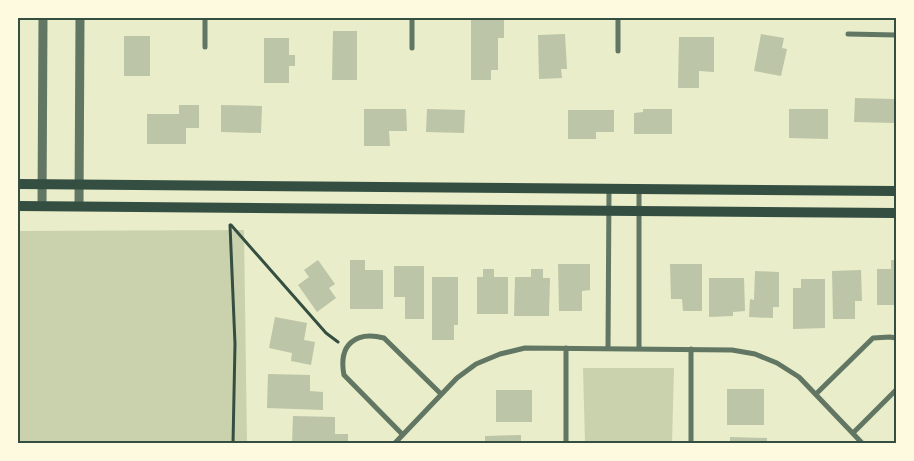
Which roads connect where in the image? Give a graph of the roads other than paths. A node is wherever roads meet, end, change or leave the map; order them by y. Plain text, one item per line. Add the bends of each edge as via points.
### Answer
1 (43, 18) edge
2 (80, 18) edge
3 (205, 18) edge
4 (412, 18) edge
5 (618, 18) edge
6 (848, 34) dead end
7 (896, 35) edge
8 (205, 47) dead end
9 (412, 48) dead end
10 (618, 51) dead end
11 (18, 184) edge
12 (43, 185) junction
13 (78, 185) junction
14 (608, 189) junction
15 (639, 189) junction
16 (896, 191) edge
17 (18, 206) edge
18 (42, 206) junction
19 (78, 206) junction
20 (608, 210) junction
21 (639, 211) junction
22 (896, 213) edge
23 (896, 338) edge
24 (566, 348) junction
25 (608, 348) junction
26 (639, 348) junction
27 (691, 349) junction
28 (896, 390) edge
29 (441, 394) junction
30 (816, 394) junction
31 (853, 433) junction
32 (402, 434) junction
33 (394, 444) edge
34 (566, 444) edge
35 (691, 444) edge
36 (863, 444) edge

1 - 12 street
2 - 13 street
3 - 8 street
4 - 9 street
5 - 10 street
6 - 7 street
11 - 12 main road
12 - 13 main road
12 - 18 street
13 - 14 main road
13 - 19 street
14 - 15 main road
14 - 20 street
15 - 16 main road
15 - 21 street
17 - 18 main road
18 - 19 main road
19 - 20 main road
20 - 21 main road
20 - 25 street
21 - 22 main road
21 - 26 street
23 - 30 street via 873,338
24 - 25 street
24 - 29 street via 526,348 500,354 476,364
24 - 34 street
25 - 26 street
26 - 27 street
27 - 30 street via 755,354 799,377
27 - 35 street
28 - 31 street
29 - 32 street
29 - 32 street via 384,338 364,336 348,344 343,356 344,375
30 - 31 street
31 - 36 street
32 - 33 street

